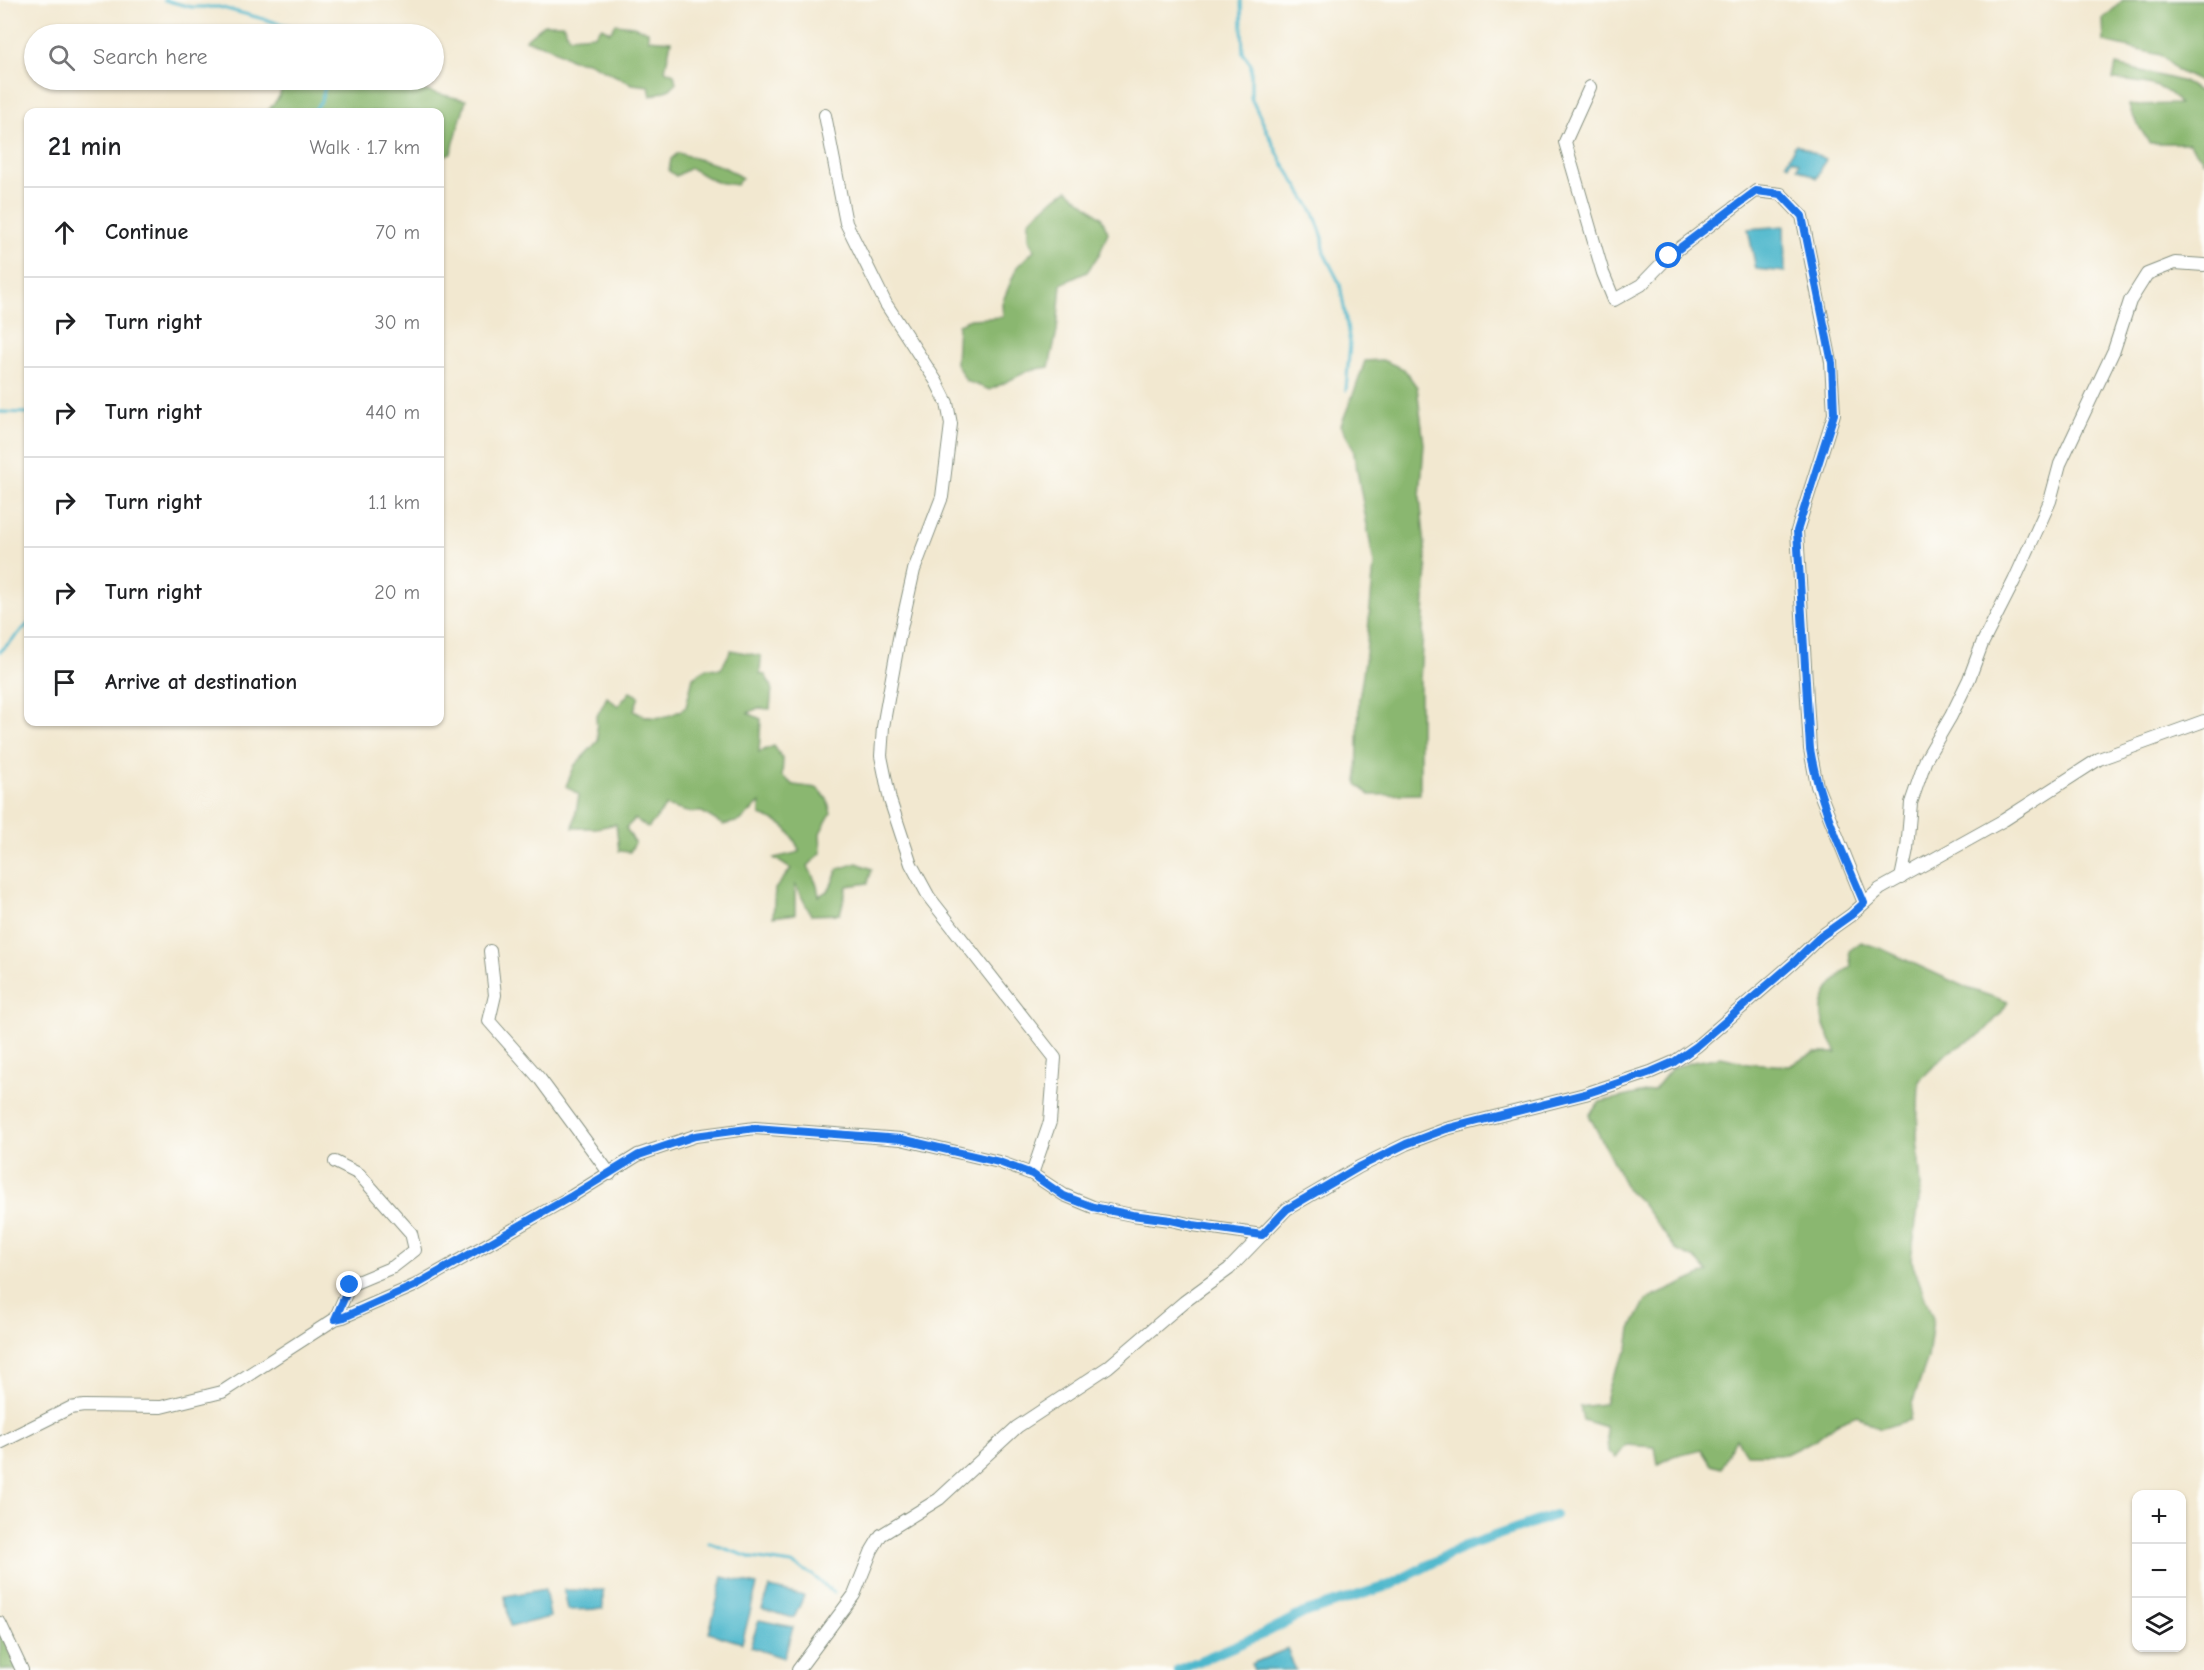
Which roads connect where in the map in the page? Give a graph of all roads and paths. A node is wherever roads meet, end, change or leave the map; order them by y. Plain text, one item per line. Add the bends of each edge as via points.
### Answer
1 (1590, 87) dead end
2 (825, 115) dead end
3 (2204, 265) edge
4 (2204, 721) edge
5 (1901, 878) junction
6 (1864, 903) junction
7 (490, 951) dead end
8 (335, 1162) dead end
9 (610, 1174) junction
10 (1032, 1174) junction
11 (1262, 1235) junction
12 (335, 1319) junction
13 (0, 1443) edge
14 (0, 1623) edge
15 (22, 1670) edge
16 (798, 1670) edge

1 - 6 street via 1565,142 1614,300 1641,285 1669,256 1756,191 1781,194 1802,216 1832,363 1834,414 1797,531 1810,749 1825,808
2 - 10 street via 846,223 886,303 936,381 947,403 951,424 942,496 914,570 900,633 881,756 898,828 929,897 1055,1058 1050,1122
3 - 5 street via 2175,263 2147,274 2130,301 2114,350 2060,464 2050,501 1969,679 1926,759 1911,803
4 - 5 street via 2099,759 2004,820
5 - 6 street
6 - 11 street via 1674,1062 1585,1094 1446,1129 1406,1144 1287,1209
7 - 9 street via 495,995 489,1021 540,1079
8 - 12 street via 359,1174 411,1233 415,1250 393,1268 350,1285
9 - 10 street via 639,1155 670,1143 755,1128 901,1139 999,1162
9 - 12 street via 414,1286
10 - 11 street via 1064,1196 1093,1207
11 - 16 street via 1229,1269 1108,1367 1017,1427 939,1498 881,1535 854,1595
12 - 13 street via 222,1392 161,1407 70,1408
14 - 15 street

